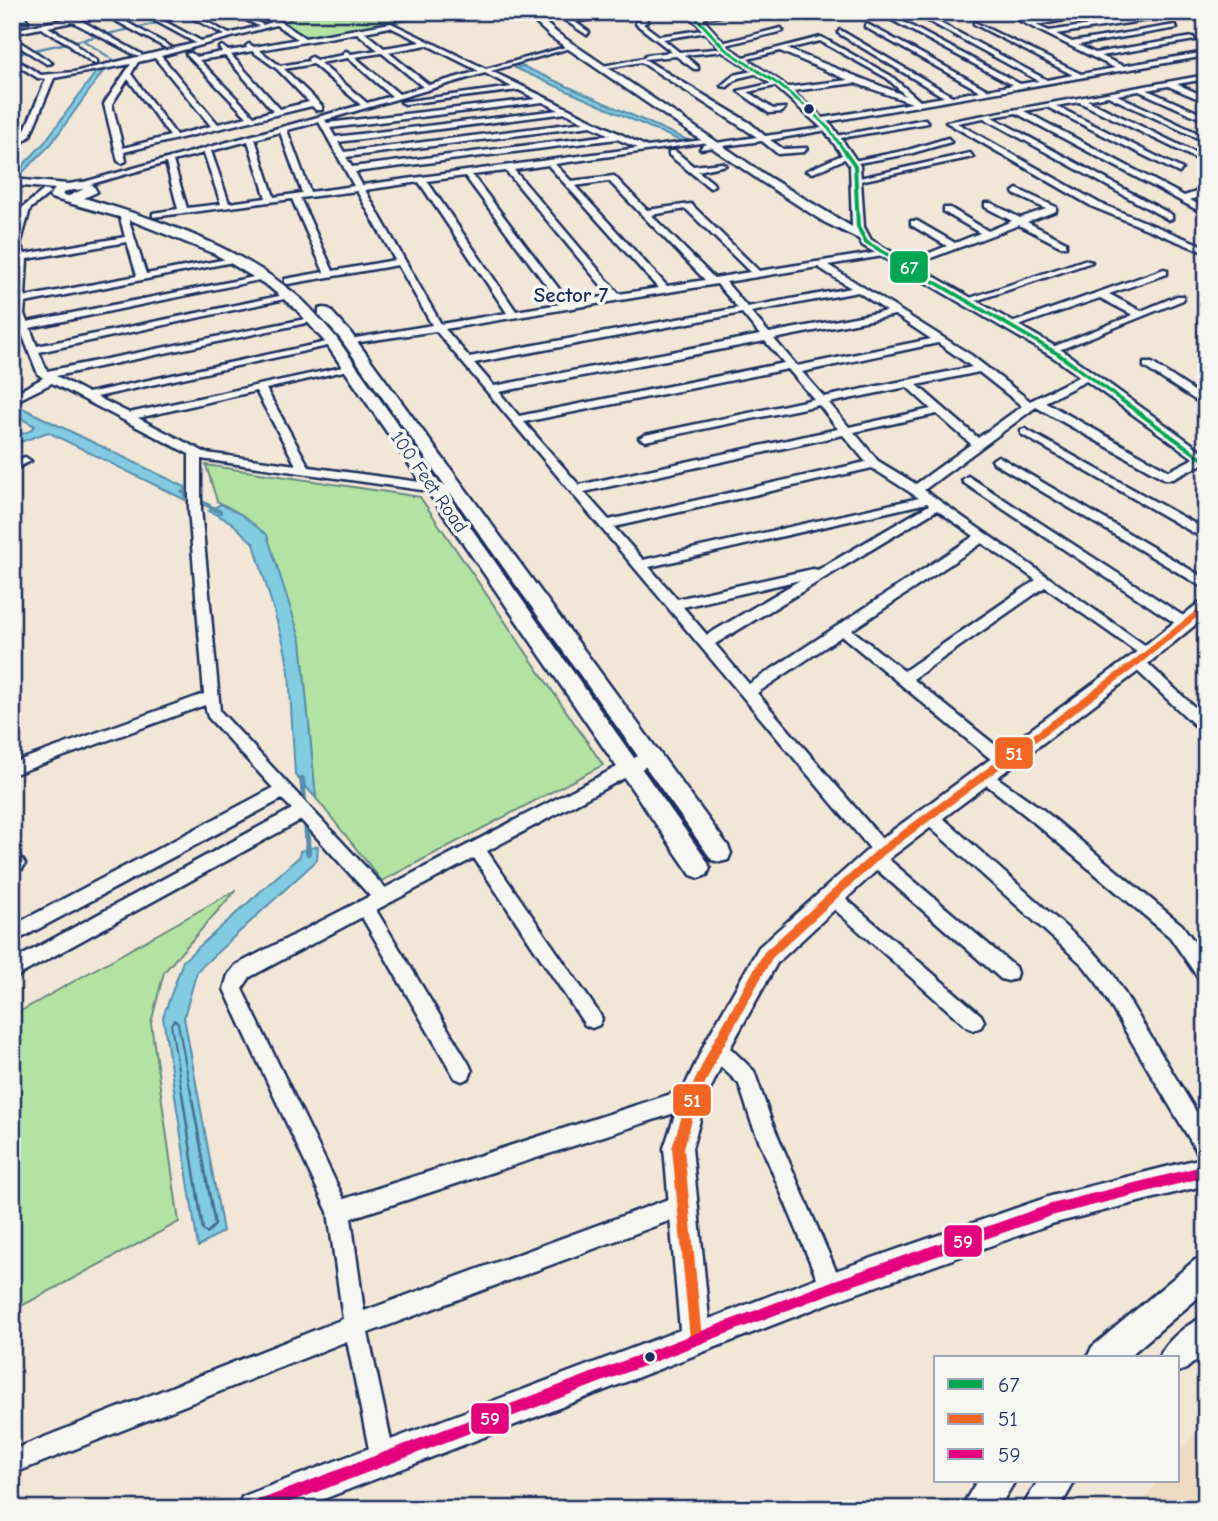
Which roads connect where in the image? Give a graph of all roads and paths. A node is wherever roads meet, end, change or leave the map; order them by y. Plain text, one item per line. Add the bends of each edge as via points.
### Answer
1 (15, 12) edge
2 (58, 12) edge
3 (142, 12) edge
4 (232, 12) edge
5 (261, 12) edge
6 (528, 12) edge
7 (569, 12) edge
8 (632, 12) edge
9 (647, 12) edge
10 (741, 12) edge
11 (819, 12) edge
12 (1005, 12) edge
13 (1042, 12) edge
14 (1108, 12) edge
15 (108, 13) edge
16 (615, 13) edge
17 (801, 14) dead end
18 (1156, 14) edge
19 (189, 15) edge
20 (693, 15) edge
21 (925, 17) dead end
22 (892, 18) dead end
23 (1057, 19) junction
24 (72, 20) junction
25 (580, 20) junction
26 (25, 21) dead end
27 (276, 23) junction
28 (976, 23) dead end
29 (260, 24) dead end
30 (1028, 24) junction
31 (42, 26) junction
32 (867, 26) dead end
33 (1175, 27) junction
34 (358, 30) junction
35 (706, 30) junction
36 (781, 30) dead end
37 (12, 32) edge
38 (840, 32) dead end
39 (587, 33) dead end
40 (1049, 33) junction
41 (230, 34) junction
42 (326, 36) junction
43 (657, 38) junction
44 (12, 39) edge
45 (304, 40) junction
46 (198, 41) dead end
47 (210, 41) junction
48 (290, 42) junction
49 (334, 43) dead end
50 (429, 43) junction
51 (1070, 44) junction
52 (570, 46) junction
53 (168, 47) dead end
54 (723, 47) junction
55 (182, 48) junction
56 (253, 49) junction
57 (298, 49) dead end
58 (781, 49) junction
59 (342, 50) dead end
60 (383, 51) junction
61 (228, 54) junction
62 (1206, 54) edge
63 (156, 55) junction
64 (682, 55) junction
65 (815, 55) dead end
66 (1093, 55) junction
67 (306, 56) dead end
68 (350, 56) junction
69 (646, 57) dead end
70 (138, 58) junction
71 (195, 59) junction
72 (804, 59) junction
73 (739, 60) junction
74 (95, 62) dead end
75 (314, 62) junction
76 (49, 63) dead end
77 (12, 65) edge
78 (601, 67) junction
79 (279, 68) junction
80 (696, 68) dead end
81 (1121, 68) junction
82 (486, 71) junction
83 (757, 72) junction
84 (128, 74) junction
85 (1077, 75) junction
86 (51, 76) junction
87 (1206, 77) edge
88 (1196, 79) junction
89 (857, 81) junction
90 (1044, 81) junction
91 (1206, 83) edge
92 (1168, 84) junction
93 (1017, 85) junction
94 (724, 86) dead end
95 (428, 88) junction
96 (521, 88) junction
97 (1140, 89) junction
98 (985, 91) junction
99 (785, 92) junction
100 (1109, 94) junction
101 (398, 97) junction
102 (949, 97) junction
103 (1079, 99) junction
104 (544, 100) junction
105 (1206, 100) edge
106 (917, 102) junction
107 (314, 103) junction
108 (1049, 105) junction
109 (363, 106) junction
110 (782, 110) dead end
111 (1016, 110) junction
112 (568, 111) junction
113 (278, 112) junction
114 (985, 116) junction
115 (252, 118) junction
116 (1206, 119) edge
117 (325, 121) junction
118 (925, 121) dead end
119 (593, 123) junction
120 (216, 127) junction
121 (283, 129) junction
122 (828, 129) junction
123 (26, 136) junction
124 (619, 136) junction
125 (12, 137) edge
126 (762, 137) junction
127 (174, 138) junction
128 (251, 138) junction
129 (333, 140) junction
130 (948, 140) dead end
131 (1206, 140) edge
132 (718, 143) junction
133 (12, 149) edge
134 (207, 150) junction
135 (647, 150) junction
136 (804, 150) dead end
137 (119, 151) junction
138 (672, 153) junction
139 (341, 155) junction
140 (741, 155) dead end
141 (970, 155) dead end
142 (849, 159) junction
143 (169, 160) junction
144 (624, 161) dead end
145 (1205, 161) edge
146 (550, 163) junction
147 (722, 164) dead end
148 (508, 168) junction
149 (692, 169) junction
150 (350, 170) junction
151 (810, 171) dead end
152 (1179, 171) junction
153 (125, 172) junction
154 (467, 174) junction
155 (1170, 174) dead end
156 (1160, 178) dead end
157 (422, 180) junction
158 (855, 180) junction
159 (1150, 182) junction
160 (570, 184) junction
161 (15, 185) edge
162 (710, 185) dead end
163 (359, 188) junction
164 (1017, 191) dead end
165 (1206, 191) edge
166 (68, 192) junction
167 (307, 195) junction
168 (295, 197) junction
169 (1184, 199) junction
170 (271, 200) junction
171 (988, 205) dead end
172 (226, 206) junction
173 (1204, 209) edge
174 (947, 210) dead end
175 (183, 211) junction
176 (645, 213) junction
177 (123, 214) junction
178 (156, 215) junction
179 (1169, 217) junction
180 (1019, 222) junction
181 (915, 223) dead end
182 (1137, 223) junction
183 (987, 234) junction
184 (863, 237) junction
185 (130, 239) junction
186 (1063, 244) dead end
187 (952, 245) junction
188 (1206, 250) edge
189 (883, 253) junction
190 (22, 257) junction
191 (238, 260) junction
192 (1087, 261) dead end
193 (401, 262) junction
194 (819, 263) junction
195 (904, 265) junction
196 (1164, 272) dead end
197 (330, 274) junction
198 (756, 274) junction
199 (142, 278) junction
200 (264, 278) junction
201 (715, 280) junction
202 (288, 289) junction
203 (664, 289) junction
204 (859, 289) junction
205 (1101, 293) junction
206 (616, 297) junction
207 (1180, 298) dead end
208 (20, 301) junction
209 (966, 301) junction
210 (566, 305) junction
211 (744, 310) junction
212 (897, 312) junction
213 (513, 314) junction
214 (1141, 315) junction
215 (311, 319) junction
216 (24, 326) junction
217 (437, 326) junction
218 (1008, 326) junction
219 (767, 337) junction
220 (940, 340) junction
221 (350, 341) junction
222 (332, 342) junction
223 (34, 350) junction
224 (1050, 350) junction
225 (466, 361) junction
226 (1148, 365) dead end
227 (348, 367) junction
228 (793, 368) junction
229 (981, 368) junction
230 (1088, 376) junction
231 (49, 377) junction
232 (909, 383) junction
233 (259, 387) junction
234 (491, 390) junction
235 (87, 396) junction
236 (12, 400) edge
237 (821, 401) junction
238 (1204, 402) edge
239 (1033, 404) junction
240 (940, 410) junction
241 (128, 417) junction
242 (516, 420) junction
243 (846, 431) junction
244 (1025, 432) dead end
245 (645, 438) dead end
246 (978, 444) junction
247 (195, 452) junction
248 (1202, 457) edge
249 (998, 460) dead end
250 (25, 461) dead end
251 (874, 464) junction
252 (12, 466) edge
253 (305, 471) junction
254 (968, 480) dead end
255 (433, 488) junction
256 (575, 490) junction
257 (916, 490) junction
258 (457, 491) junction
259 (933, 502) junction
260 (605, 525) junction
261 (1206, 536) edge
262 (982, 537) junction
263 (639, 565) junction
264 (829, 569) junction
265 (1045, 580) junction
266 (1205, 601) edge
267 (673, 605) junction
268 (1186, 624) junction
269 (842, 629) junction
270 (705, 643) junction
271 (1143, 658) junction
272 (903, 679) junction
273 (747, 692) junction
274 (213, 696) junction
275 (1206, 727) edge
276 (650, 757) junction
277 (629, 768) junction
278 (994, 768) junction
279 (12, 769) edge
280 (287, 794) junction
281 (929, 816) junction
282 (309, 817) junction
283 (477, 849) junction
284 (720, 853) dead end
285 (878, 854) junction
286 (699, 868) dead end
287 (831, 896) junction
288 (375, 903) junction
289 (12, 935) edge
290 (12, 971) edge
291 (1008, 973) dead end
292 (1206, 973) edge
293 (592, 1019) dead end
294 (974, 1021) dead end
295 (716, 1048) junction
296 (462, 1071) dead end
297 (694, 1097) junction
298 (1205, 1167) edge
299 (681, 1205) junction
300 (339, 1211) junction
301 (1206, 1271) edge
302 (832, 1287) junction
303 (355, 1326) junction
304 (1206, 1331) edge
305 (696, 1339) junction
306 (1105, 1356) edge
307 (1177, 1356) edge
308 (383, 1459) junction
309 (12, 1462) edge
310 (997, 1482) edge
311 (1057, 1482) edge
312 (254, 1509) edge
313 (977, 1509) edge
314 (1038, 1509) edge

1 - 26 street
2 - 24 street
3 - 46 street
4 - 29 street
5 - 27 street
6 - 52 street
7 - 25 street
8 - 16 street
9 - 43 street via 639,15 645,21 638,23
10 - 20 street
11 - 17 street
12 - 30 street
13 - 23 street
14 - 23 street
15 - 24 street
15 - 53 street
16 - 25 street
18 - 33 street
18 - 40 street
19 - 41 street
20 - 35 street
21 - 90 street
22 - 93 street
23 - 30 street
24 - 31 street
24 - 70 street
25 - 39 street via 569,21
27 - 41 street
27 - 45 street
28 - 85 street
30 - 40 street
31 - 37 street
31 - 74 street
32 - 98 street
33 - 51 street
33 - 66 street via 1196,41
34 - 42 street
34 - 50 street via 391,25
34 - 60 street
35 - 43 street
35 - 54 street
36 - 54 street
38 - 102 street
40 - 51 street
41 - 47 street
41 - 56 street
42 - 45 street
42 - 49 street
43 - 64 street
44 - 76 street
45 - 48 street
47 - 55 street
47 - 61 street
48 - 56 street
48 - 57 street
50 - 60 street
50 - 82 street
51 - 66 street
52 - 78 street
52 - 82 street
54 - 64 street
54 - 73 street
55 - 63 street
55 - 71 street
56 - 61 street
56 - 79 street
58 - 72 street
58 - 73 street
58 - 106 street via 821,39 889,77
59 - 68 street
60 - 68 street
60 - 95 street
61 - 71 street
61 - 113 street
62 - 81 street
63 - 70 street
63 - 120 street
64 - 69 street
64 - 80 street
65 - 72 street
66 - 81 street
67 - 75 street
68 - 75 street
68 - 101 street
70 - 84 street
70 - 86 street
71 - 115 street
72 - 89 street
73 - 83 street
75 - 79 street
75 - 109 street
77 - 86 street via 18,63 40,77
78 - 126 street via 642,60
78 - 132 street
79 - 107 street
81 - 85 street
82 - 95 street
82 - 96 street
83 - 94 street via 736,76
83 - 99 street
84 - 127 street
84 - 137 street via 108,104
85 - 90 street
86 - 123 street
87 - 88 street
88 - 91 street
88 - 92 street
89 - 99 street
89 - 106 street
90 - 93 street
92 - 97 street
92 - 105 street
93 - 98 street
95 - 101 street
96 - 104 street
96 - 109 street
97 - 100 street
97 - 116 street
98 - 102 street
99 - 110 street via 742,90 772,111
99 - 122 street
100 - 103 street
100 - 131 street
101 - 109 street
102 - 106 street
103 - 108 street
103 - 145 street
104 - 112 street
104 - 117 street
106 - 122 street
107 - 113 street
107 - 117 street
108 - 111 street
108 - 152 street
109 - 117 street
111 - 114 street
111 - 159 street
112 - 119 street
112 - 129 street
113 - 115 street
114 - 179 street
114 - 182 street via 950,122 1096,205
115 - 120 street
117 - 121 street
117 - 129 street
118 - 122 street
119 - 124 street
119 - 139 street
120 - 127 street
121 - 128 street
121 - 167 street
122 - 126 street
122 - 142 street
123 - 125 street
123 - 133 street
124 - 135 street
124 - 150 street
126 - 132 street
126 - 136 street via 781,152
127 - 137 street
128 - 134 street
128 - 170 street
129 - 139 street
130 - 142 street via 909,152
132 - 135 street
132 - 138 street
132 - 140 street
132 - 184 street via 828,220
134 - 143 street
134 - 172 street
135 - 146 street
137 - 153 street
138 - 144 street
138 - 149 street
139 - 150 street
141 - 158 street
142 - 151 street
142 - 158 street via 855,166
143 - 153 street
143 - 175 street
145 - 152 street
146 - 148 street
146 - 160 street
147 - 149 street
148 - 154 street
148 - 206 street
149 - 162 street
150 - 163 street
152 - 155 street
153 - 166 street
154 - 157 street
154 - 210 street
156 - 159 street
157 - 163 street
157 - 213 street
158 - 184 street via 858,227
159 - 169 street
160 - 176 street via 611,178
160 - 203 street
161 - 166 street, 100 Feet Road
161 - 166 street, 100 Feet Road
163 - 167 street
163 - 193 street
164 - 180 street via 1053,209
165 - 169 street
166 - 177 street, 100 Feet Road
166 - 178 street, 100 Feet Road
166 - 190 street via 26,208 15,245
167 - 168 street
168 - 170 street
168 - 197 street
169 - 173 street
170 - 172 street
171 - 180 street
172 - 175 street
173 - 179 street
174 - 183 street
175 - 178 street
176 - 198 street via 688,206
176 - 201 street
177 - 185 street
177 - 191 street, 100 Feet Road via 177,231
178 - 202 street, 100 Feet Road via 250,254
179 - 182 street
180 - 183 street
180 - 186 street
181 - 187 street
182 - 188 street
183 - 187 street
184 - 189 street
185 - 190 street
185 - 199 street
187 - 195 street
189 - 194 street
189 - 195 street
190 - 208 street
191 - 199 street
191 - 200 street, 100 Feet Road
192 - 209 street
193 - 197 street
193 - 217 street
194 - 198 street
194 - 204 street
195 - 209 street
196 - 205 street
197 - 202 street
198 - 201 street
199 - 208 street
200 - 202 street, 100 Feet Road
200 - 216 street
201 - 203 street
201 - 211 street
202 - 215 street, 100 Feet Road
202 - 221 street, 100 Feet Road via 312,299
202 - 223 street
203 - 206 street
204 - 211 street
204 - 212 street
205 - 214 street
205 - 218 street
206 - 210 street
207 - 214 street
208 - 216 street
209 - 218 street
210 - 213 street
211 - 219 street
211 - 225 street
212 - 219 street
212 - 220 street
213 - 217 street
214 - 224 street
215 - 222 street, 100 Feet Road
215 - 231 street
216 - 223 street
217 - 221 street
217 - 225 street
218 - 224 street
219 - 228 street
219 - 234 street
220 - 228 street
220 - 229 street
221 - 258 street, 100 Feet Road
222 - 227 street, 100 Feet Road
222 - 235 street
223 - 231 street
224 - 230 street
225 - 234 street
226 - 238 street
227 - 233 street
227 - 255 street, 100 Feet Road
228 - 237 street
228 - 242 street
229 - 232 street
229 - 239 street
230 - 239 street
230 - 248 street
231 - 235 street
231 - 236 street
232 - 237 street
232 - 240 street
233 - 241 street
233 - 253 street
234 - 242 street
235 - 241 street
237 - 243 street
237 - 245 street
239 - 246 street
239 - 248 street via 1169,476
240 - 243 street
240 - 246 street
241 - 247 street
242 - 256 street
243 - 251 street
243 - 256 street
244 - 261 street
246 - 257 street
247 - 253 street
247 - 274 street via 195,509
249 - 266 street
250 - 252 street
251 - 257 street
251 - 260 street
253 - 255 street
254 - 268 street
255 - 258 street
255 - 277 street, 100 Feet Road
256 - 260 street
257 - 259 street
258 - 276 street, 100 Feet Road
259 - 262 street
259 - 263 street
259 - 264 street
260 - 263 street
262 - 265 street
262 - 269 street
263 - 267 street
264 - 267 street
264 - 270 street
265 - 271 street
265 - 272 street
266 - 268 street
267 - 270 street
268 - 271 street
269 - 272 street
269 - 273 street
270 - 273 street
271 - 275 street
271 - 278 street
272 - 278 street
273 - 285 street
274 - 279 street
274 - 280 street via 213,713
276 - 277 street
276 - 284 street, 100 Feet Road
277 - 283 street
277 - 286 street, 100 Feet Road
278 - 281 street
278 - 292 street via 1036,814 1176,931
280 - 282 street
280 - 289 street
281 - 285 street
281 - 298 street via 1104,977
282 - 288 street
282 - 290 street
283 - 288 street
283 - 293 street
285 - 287 street
285 - 291 street
287 - 294 street
287 - 295 street via 768,955
288 - 296 street
288 - 300 street via 243,971 233,989
295 - 297 street
295 - 302 street via 747,1078
297 - 299 street via 678,1148
297 - 300 street
298 - 302 street via 1051,1210
299 - 303 street
299 - 305 street
300 - 303 street
301 - 306 street
302 - 305 street
303 - 308 street
303 - 309 street
304 - 307 street
305 - 308 street
308 - 312 street
310 - 313 street
311 - 314 street

